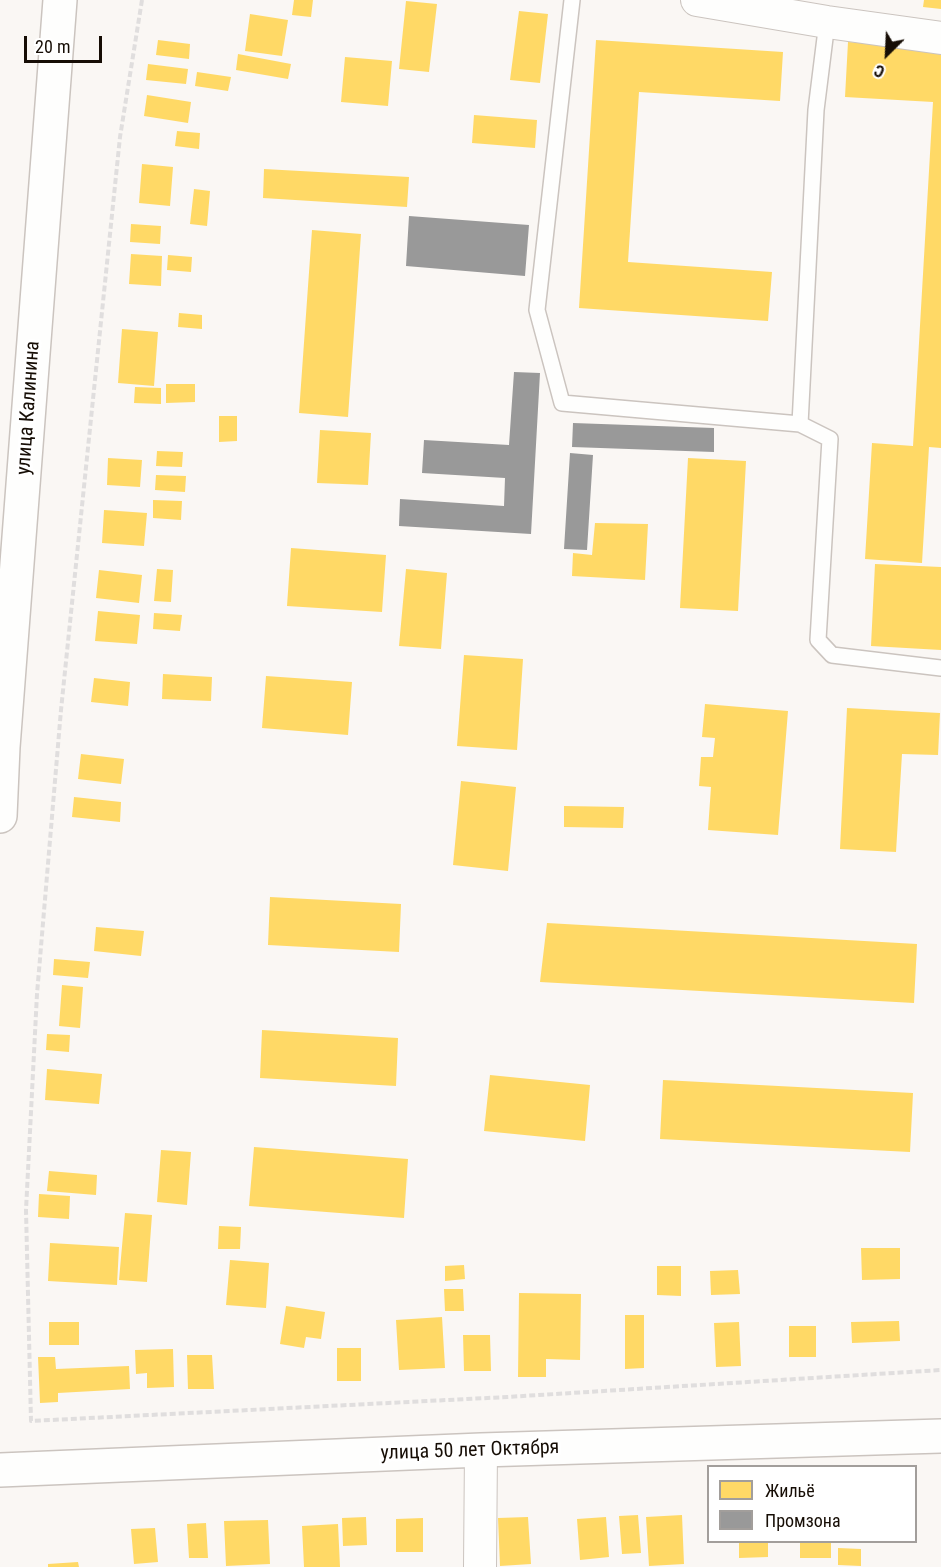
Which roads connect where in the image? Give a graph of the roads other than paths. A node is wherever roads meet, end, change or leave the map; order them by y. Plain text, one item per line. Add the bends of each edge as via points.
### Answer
1 (60, 0) edge
2 (572, 0) edge
3 (697, 0) edge
4 (827, 22) junction
5 (941, 38) edge
6 (800, 424) junction
7 (941, 668) edge
8 (2, 747) edge
9 (0, 816) edge
10 (941, 1436) edge
11 (482, 1450) junction
12 (0, 1470) edge
13 (480, 1567) edge

1 - 8 street, улица Калинина
2 - 6 lane via 537,310 562,403
3 - 4 street
4 - 5 street
4 - 6 lane via 816,110
6 - 7 lane via 830,439 818,640 832,655
8 - 9 street, улица Калинина
10 - 11 street, улица 50 лет Октября
11 - 12 street, улица 50 лет Октября
11 - 13 street

